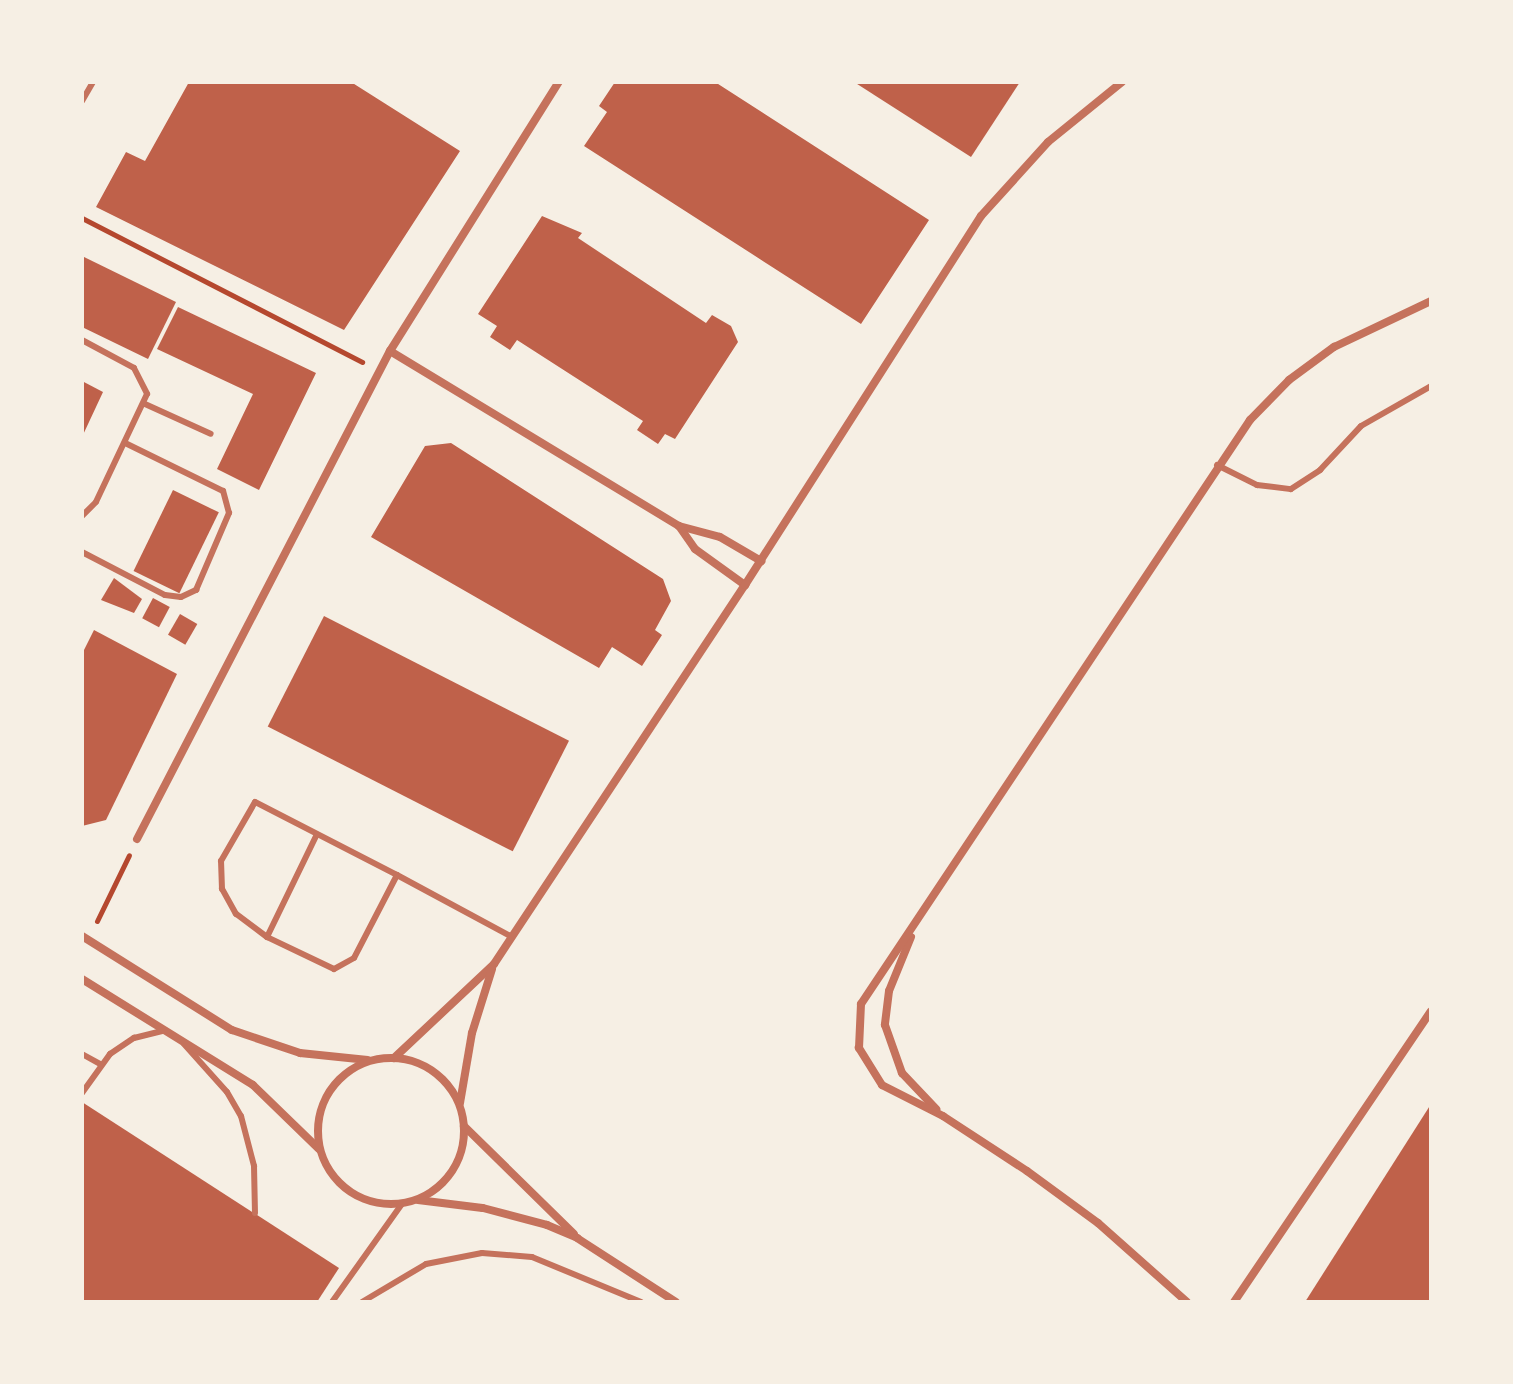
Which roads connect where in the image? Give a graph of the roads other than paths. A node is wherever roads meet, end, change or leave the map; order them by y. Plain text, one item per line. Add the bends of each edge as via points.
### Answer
1 (93, 82) edge
2 (559, 82) edge
3 (1122, 82) edge
4 (82, 101) edge
5 (1431, 301) edge
6 (82, 340) edge
7 (390, 351) junction
8 (1431, 386) edge
9 (145, 404) junction
10 (211, 434) dead end
11 (125, 443) junction
12 (1217, 465) junction
13 (82, 516) edge
14 (679, 526) junction
15 (82, 552) edge
16 (761, 561) junction
17 (745, 585) junction
18 (317, 834) junction
19 (137, 839) road end
20 (397, 875) junction
21 (916, 925) junction
22 (267, 937) junction
23 (512, 937) junction
24 (85, 938) edge
25 (494, 964) junction
26 (82, 979) edge
27 (1431, 1011) edge
28 (163, 1031) junction
29 (178, 1039) junction
30 (82, 1054) edge
31 (394, 1058) junction
32 (372, 1060) junction
33 (100, 1064) junction
34 (82, 1093) edge
35 (460, 1105) junction
36 (943, 1116) junction
37 (464, 1126) junction
38 (319, 1149) junction
39 (417, 1200) junction
40 (402, 1204) junction
41 (255, 1213) dead end
42 (577, 1238) junction
43 (332, 1302) edge
44 (362, 1302) edge
45 (641, 1302) edge
46 (676, 1302) edge
47 (1187, 1302) edge
48 (1234, 1302) edge

1 - 4 lane
2 - 7 street
3 - 16 street via 1048,142 981,216
5 - 12 street via 1334,347 1289,380
6 - 9 lane via 141,375
7 - 14 street
7 - 19 street
8 - 12 lane via 1361,426 1313,476 1291,489 1257,485
9 - 10 lane
9 - 11 lane
11 - 13 lane via 96,502
11 - 15 lane via 223,491 229,513 196,590 181,597 165,595
12 - 21 street
14 - 16 street via 720,537
14 - 17 street via 695,549
16 - 17 street
17 - 23 street
18 - 20 lane
18 - 22 lane
18 - 22 lane via 255,802 221,861 222,889 236,914
20 - 22 lane via 354,958 334,969
20 - 23 lane
21 - 36 street via 889,991 885,1025 902,1073
21 - 36 street via 861,1004 859,1048 882,1085
23 - 25 street
24 - 32 street via 232,1030 300,1053
25 - 31 street
25 - 35 street via 472,1033
26 - 28 street
27 - 48 street
28 - 29 street
28 - 33 lane via 134,1038
29 - 38 street via 253,1085
29 - 41 lane via 227,1092 241,1116 254,1166
30 - 33 lane
31 - 32 street
31 - 35 street via 434,1072
32 - 38 street via 351,1070 322,1104
33 - 34 lane
35 - 37 street
36 - 47 street via 1098,1223
37 - 39 street via 458,1162 434,1191
37 - 42 street
38 - 40 street via 330,1174 350,1192 375,1203
39 - 40 street
39 - 42 street via 494,1210
40 - 43 lane
42 - 46 street
44 - 45 lane via 426,1264 482,1253 532,1257

